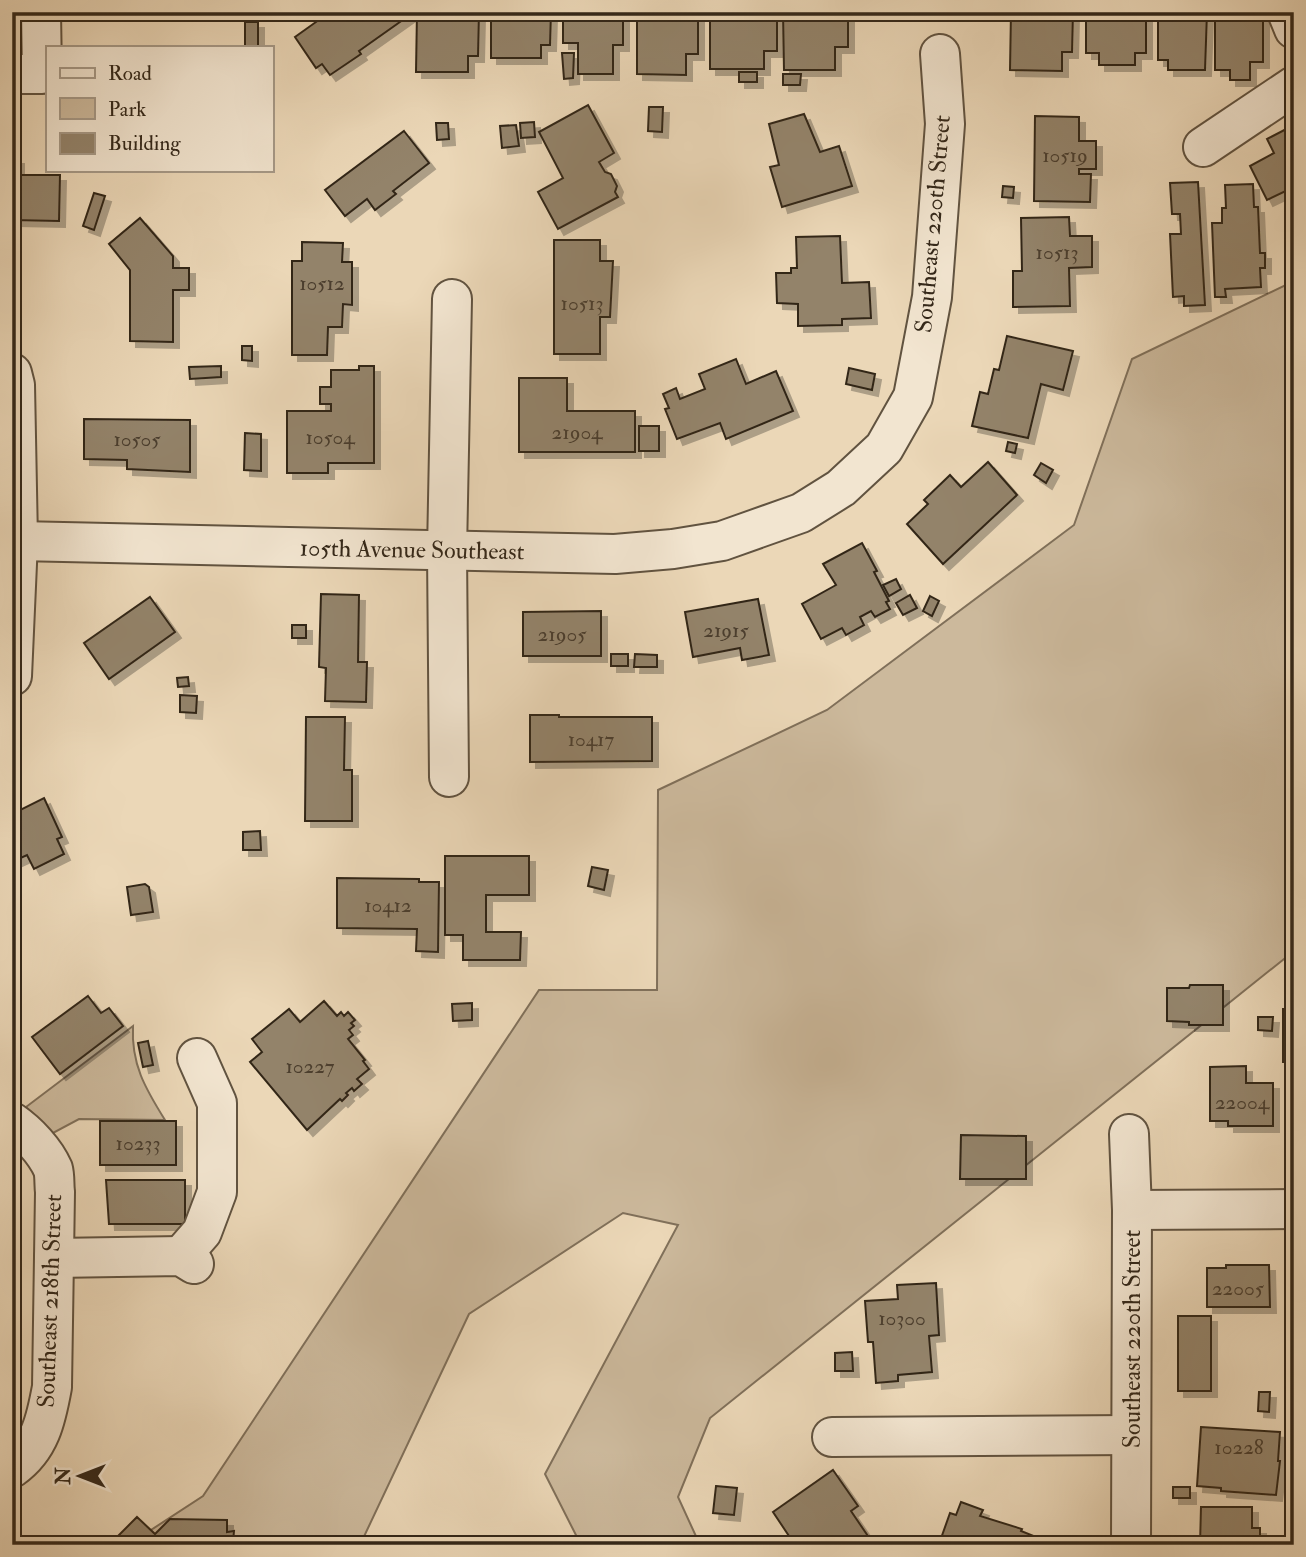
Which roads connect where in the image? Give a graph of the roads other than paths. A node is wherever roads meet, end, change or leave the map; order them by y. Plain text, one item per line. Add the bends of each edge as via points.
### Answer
1 (41, 12) edge
2 (1287, 12) edge
3 (1294, 29) edge
4 (940, 54) dead end
5 (12, 75) edge
6 (1294, 86) edge
7 (1203, 147) dead end
8 (453, 299) dead end
9 (12, 373) edge
10 (801, 513) joint
11 (18, 541) junction
12 (447, 551) junction
13 (12, 676) edge
14 (449, 776) dead end
15 (197, 1059) dead end
16 (24, 1134) edge
17 (1129, 1134) dead end
18 (1294, 1209) edge
19 (1132, 1210) junction
20 (54, 1258) junction
21 (1131, 1434) junction
22 (832, 1437) dead end
23 (19, 1462) edge
24 (1131, 1545) edge

1 - 5 street via 42,74
2 - 3 street
4 - 10 street, Southeast 220th Street via 945,124 932,297 913,397 884,448 841,488
6 - 7 street
8 - 12 street
9 - 11 street via 16,385
10 - 12 street, 105th Avenue Southeast via 722,541 673,549 615,554
11 - 12 street, 105th Avenue Southeast
11 - 13 street
12 - 14 street
15 - 20 street via 217,1103 217,1192 187,1260
16 - 20 street, Southeast 218th Street via 54,1172
17 - 19 street, Southeast 220th Street
18 - 19 street
19 - 21 street, Southeast 220th Street
20 - 23 street, Southeast 218th Street via 52,1387 47,1417 39,1439
21 - 22 street
21 - 24 street, Southeast 220th Street

